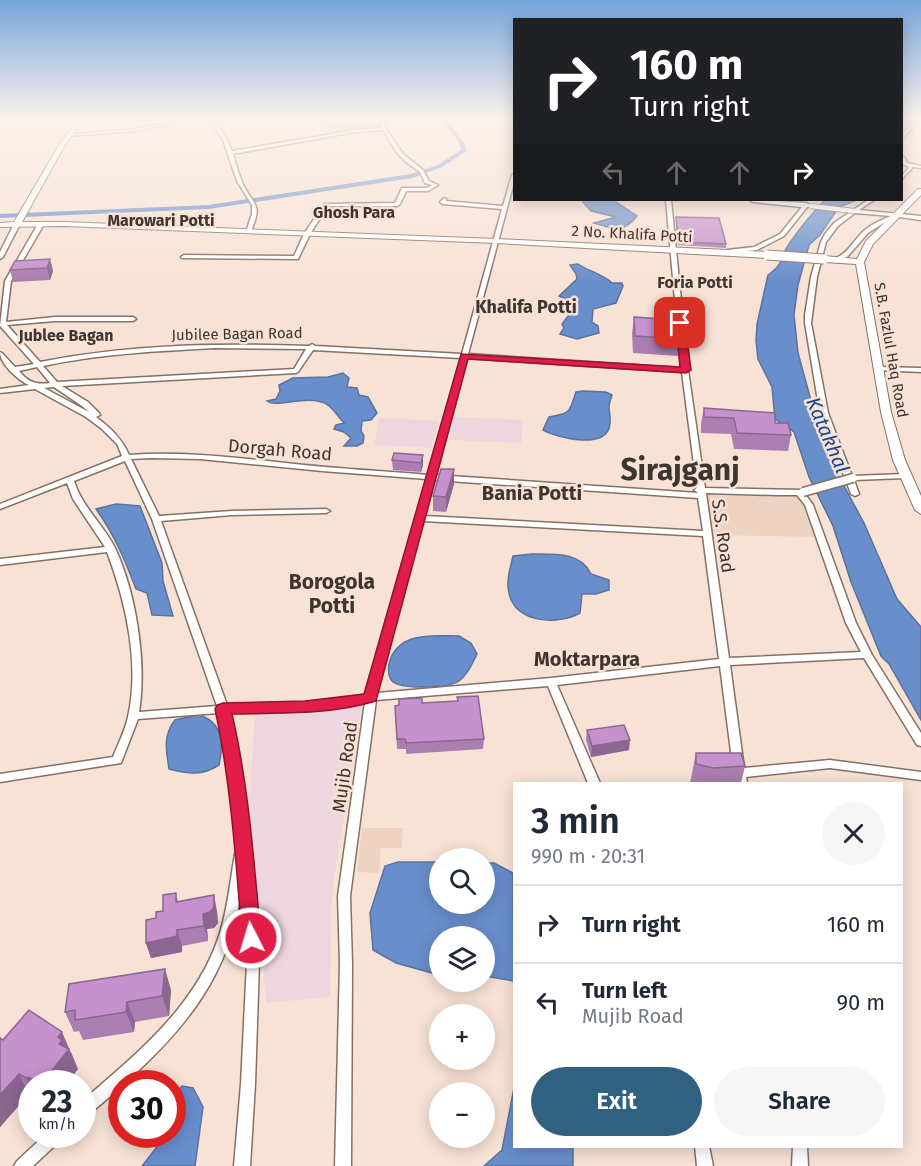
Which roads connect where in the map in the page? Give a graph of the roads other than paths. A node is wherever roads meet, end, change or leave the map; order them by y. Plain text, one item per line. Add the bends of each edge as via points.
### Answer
1 (46, 173) edge
2 (237, 173) edge
3 (424, 173) edge
4 (513, 179) edge
5 (921, 190) edge
6 (444, 199) dead end
7 (669, 201) edge
8 (764, 201) edge
9 (869, 201) edge
10 (809, 205) junction
11 (505, 208) junction
12 (897, 216) junction
13 (921, 218) edge
14 (18, 223) junction
15 (41, 224) junction
16 (0, 225) edge
17 (248, 231) junction
18 (307, 234) junction
19 (861, 238) junction
20 (872, 240) junction
21 (496, 241) junction
22 (672, 250) junction
23 (724, 253) junction
24 (0, 257) edge
25 (184, 257) dead end
26 (835, 260) junction
27 (860, 262) junction
28 (133, 319) dead end
29 (2, 324) edge
30 (312, 346) junction
31 (0, 354) edge
32 (464, 356) junction
33 (37, 364) junction
34 (878, 369) junction
35 (13, 370) junction
36 (686, 370) junction
37 (921, 370) edge
38 (55, 384) junction
39 (33, 386) junction
40 (0, 391) edge
41 (105, 427) junction
42 (127, 457) junction
43 (431, 475) junction
44 (906, 477) junction
45 (70, 480) junction
46 (801, 492) junction
47 (702, 493) junction
48 (855, 494) dead end
49 (0, 507) edge
50 (921, 510) edge
51 (326, 511) dead end
52 (419, 518) junction
53 (156, 519) junction
54 (707, 534) junction
55 (111, 549) junction
56 (0, 562) edge
57 (867, 655) junction
58 (724, 662) junction
59 (551, 682) junction
60 (371, 697) junction
61 (223, 709) junction
62 (133, 716) junction
63 (921, 742) edge
64 (921, 776) edge
65 (0, 778) edge
66 (740, 778) edge
67 (594, 782) edge
68 (243, 843) junction
69 (96, 1099) edge
70 (42, 1148) edge
71 (702, 1148) edge
72 (800, 1148) edge
73 (22, 1166) edge
74 (242, 1166) edge
75 (343, 1166) edge
76 (705, 1166) edge
77 (800, 1166) edge

1 - 14 main road
2 - 17 street via 255,210
3 - 18 street via 427,182 436,185 432,189 404,189 397,204 326,205
4 - 11 street, Mujib Road
5 - 12 main road
6 - 11 street via 443,202
7 - 22 street, S.S. Road
8 - 10 street
9 - 48 street via 845,216 826,235 808,309 824,413
10 - 12 street, bridge
10 - 23 street via 782,235 755,249
11 - 21 street, Mujib Road
12 - 13 street
12 - 19 street via 874,225
12 - 20 main road
14 - 15 main road, 2 No. Khalifa Potti
14 - 16 main road, 2 No. Khalifa Potti
14 - 24 street
15 - 17 main road, 2 No. Khalifa Potti
15 - 29 street via 8,281
17 - 18 main road, 2 No. Khalifa Potti
18 - 21 main road, 2 No. Khalifa Potti
18 - 25 street via 296,258
19 - 20 street
19 - 26 street via 848,255
20 - 27 main road
21 - 22 main road, 2 No. Khalifa Potti
21 - 32 street, Mujib Road
22 - 23 main road, 2 No. Khalifa Potti
22 - 36 street, S.S. Road
23 - 26 main road, 2 No. Khalifa Potti, bridge
26 - 27 main road, 2 No. Khalifa Potti
27 - 34 main road, S.B. Fazlul Haq Road
28 - 29 street
29 - 33 street
30 - 32 street, Jubilee Bagan Road
30 - 33 street, Jubilee Bagan Road via 134,350
30 - 38 street via 296,371
31 - 35 street
32 - 36 street, Jubilee Bagan Road
32 - 43 street, Mujib Road
33 - 35 street, Jubilee Bagan Road
33 - 38 street
34 - 37 street
34 - 44 main road, S.B. Fazlul Haq Road via 886,412
35 - 39 street
36 - 47 street, S.S. Road
38 - 39 street
38 - 41 street via 85,404
39 - 40 street
39 - 41 street
41 - 42 street
42 - 43 street, Dorgah Road via 202,457
42 - 45 street
42 - 53 street
43 - 47 street, Dorgah Road
43 - 52 street, Mujib Road
44 - 46 street, Dorgah Road, bridge via 853,478
44 - 50 main road, S.B. Fazlul Haq Road
45 - 49 street
45 - 55 street via 73,494
46 - 47 street, Dorgah Road
46 - 57 street
47 - 54 street, S.S. Road
51 - 53 street
52 - 54 street
52 - 60 street, Mujib Road
53 - 61 street
54 - 58 street, S.S. Road
55 - 56 street
55 - 62 street via 132,619 136,682
57 - 58 street
57 - 63 street
58 - 59 street
58 - 66 street, S.S. Road
59 - 60 street
59 - 67 street
60 - 61 street via 356,702
60 - 75 street, Mujib Road via 344,896
61 - 62 street
61 - 68 street via 232,748
62 - 65 street via 117,760
64 - 66 street via 830,764
68 - 69 street via 223,945 196,999 163,1039
68 - 74 street via 253,962
70 - 73 street
71 - 76 street
72 - 77 street

